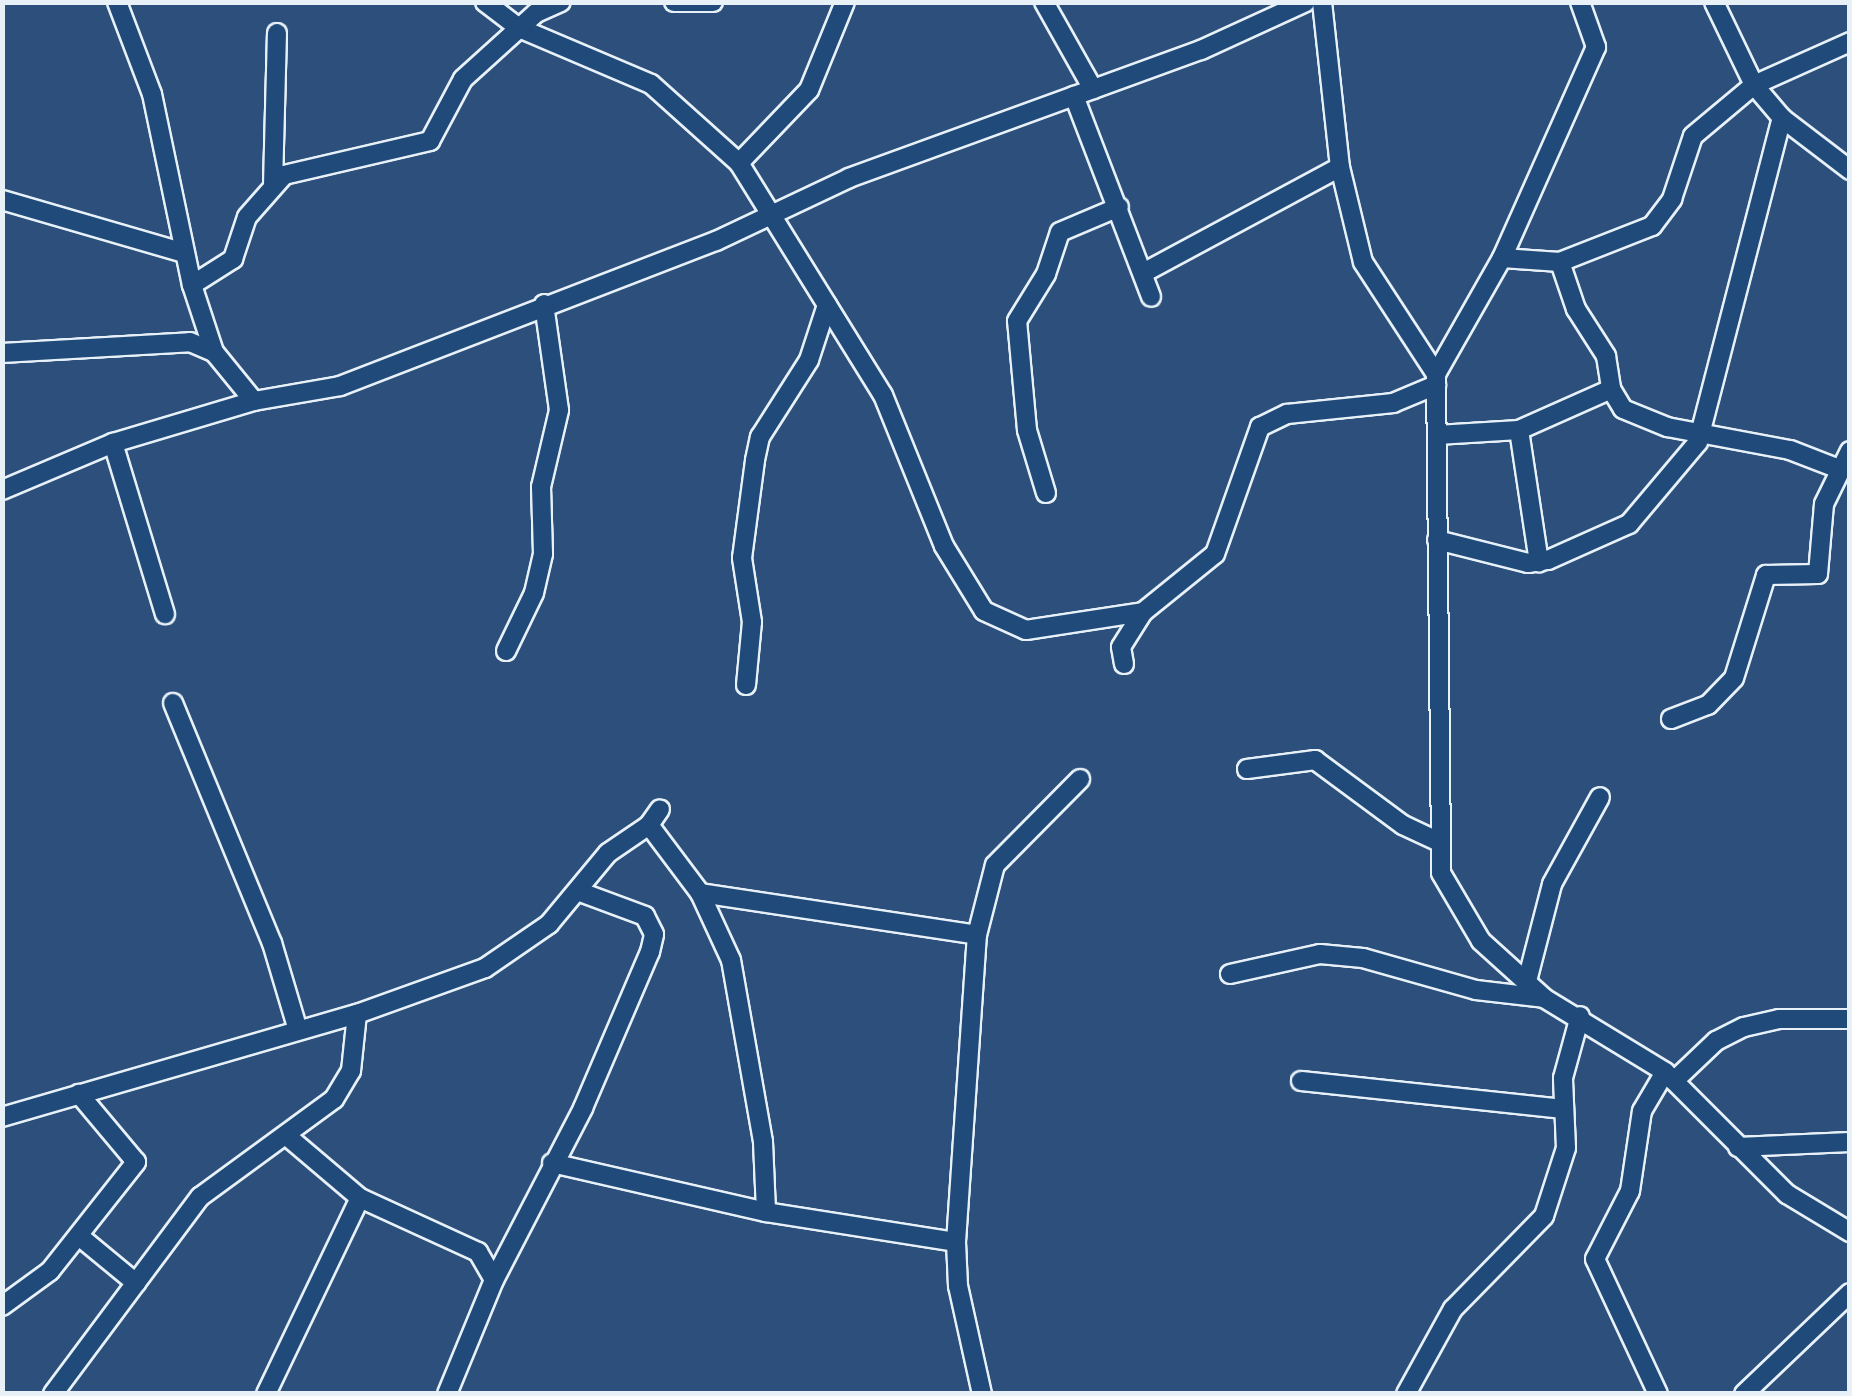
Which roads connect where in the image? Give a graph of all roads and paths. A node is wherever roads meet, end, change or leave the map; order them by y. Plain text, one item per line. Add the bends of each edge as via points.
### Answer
1 (117, 2) edge
2 (484, 2) edge
3 (561, 2) edge
4 (674, 2) edge
5 (713, 2) edge
6 (845, 2) edge
7 (1044, 2) edge
8 (1306, 2) edge
9 (1322, 2) edge
10 (1580, 2) edge
11 (1714, 2) edge
12 (519, 28) junction
13 (277, 33) dead end
14 (1850, 42) edge
15 (1754, 85) junction
16 (1094, 89) junction
17 (1074, 96) junction
18 (1782, 118) junction
19 (740, 163) junction
20 (1340, 166) junction
21 (1850, 170) edge
22 (273, 185) junction
23 (2, 200) edge
24 (1119, 208) junction
25 (775, 212) junction
26 (184, 253) junction
27 (1502, 258) junction
28 (1560, 262) junction
29 (1144, 272) junction
30 (192, 284) junction
31 (1151, 297) dead end
32 (544, 304) junction
33 (827, 304) junction
34 (214, 352) junction
35 (2, 354) edge
36 (1436, 379) junction
37 (1612, 389) junction
38 (254, 401) junction
39 (1519, 430) junction
40 (1704, 432) junction
41 (1436, 435) junction
42 (114, 443) junction
43 (1850, 451) edge
44 (1840, 469) junction
45 (2, 490) edge
46 (1046, 493) dead end
47 (1437, 540) junction
48 (1539, 563) junction
49 (1143, 612) junction
50 (165, 614) dead end
51 (506, 651) dead end
52 (1124, 664) dead end
53 (746, 685) dead end
54 (173, 704) dead end
55 (1671, 719) dead end
56 (1247, 769) dead end
57 (1080, 779) dead end
58 (1600, 797) dead end
59 (660, 809) dead end
60 (649, 826) junction
61 (1438, 841) junction
62 (580, 892) junction
63 (700, 893) junction
64 (977, 935) junction
65 (1230, 974) dead end
66 (1528, 981) junction
67 (1544, 998) junction
68 (357, 1014) junction
69 (1580, 1016) junction
70 (1850, 1019) edge
71 (297, 1027) junction
72 (1670, 1076) junction
73 (1301, 1081) dead end
74 (80, 1094) junction
75 (1562, 1109) junction
76 (2, 1116) edge
77 (288, 1137) junction
78 (1850, 1142) edge
79 (1738, 1148) junction
80 (552, 1163) junction
81 (360, 1198) junction
82 (766, 1212) junction
83 (1850, 1232) edge
84 (80, 1236) junction
85 (956, 1242) junction
86 (494, 1280) junction
87 (136, 1284) junction
88 (1850, 1293) edge
89 (2, 1306) edge
90 (53, 1394) edge
91 (266, 1394) edge
92 (447, 1394) edge
93 (982, 1394) edge
94 (1406, 1394) edge
95 (1658, 1394) edge
96 (1744, 1394) edge

1 - 26 street via 152,94
2 - 12 street
3 - 12 street
4 - 5 street
6 - 19 street via 808,90
7 - 16 street
8 - 16 street
9 - 20 street
10 - 27 street via 1596,47
11 - 15 street
12 - 19 street via 651,84
12 - 22 street via 453,90 430,141 300,168
13 - 22 street
14 - 15 street
15 - 18 street
15 - 28 street via 1684,149 1672,199 1652,226
16 - 17 street
17 - 24 street
17 - 25 street
18 - 21 street
18 - 40 street via 1716,353
19 - 25 street
20 - 29 street
20 - 36 street via 1363,262
22 - 30 street via 247,217 233,259
23 - 26 street
24 - 29 street
24 - 46 street via 1060,232 1046,274 1017,320 1027,430
25 - 32 street via 716,241
25 - 33 street
26 - 30 street
27 - 28 street
27 - 36 street
28 - 37 street via 1576,310 1606,356
29 - 31 street
30 - 34 street
32 - 38 street via 340,386
32 - 51 street via 559,410 541,487 543,554 534,593
33 - 49 street via 883,395 944,546 984,611 1026,630
33 - 53 street via 809,360 760,437 755,460 742,558 752,622
34 - 35 street via 150,341
34 - 38 street
36 - 41 street
36 - 49 street via 1393,403 1287,414 1260,428 1215,554
37 - 39 street
37 - 40 street via 1623,409 1643,420
38 - 42 street
39 - 41 street
39 - 48 street
40 - 44 street via 1790,450
40 - 48 street via 1629,524
41 - 47 street
42 - 45 street
42 - 50 street
43 - 44 street
44 - 55 street via 1824,504 1818,574 1766,574 1723,694
47 - 48 street
47 - 61 street
49 - 52 street via 1121,647
54 - 71 street via 272,943
56 - 61 street via 1314,760
57 - 64 street via 995,865
58 - 66 street via 1552,884
59 - 60 street
60 - 62 street via 614,847
60 - 63 street
61 - 66 street via 1442,873 1458,908 1481,941
62 - 68 street via 549,924 485,968
62 - 80 street via 632,909 654,934 625,1016
63 - 64 street
63 - 82 street via 731,960 763,1142
64 - 85 street
65 - 67 street via 1320,954 1363,958 1476,990
66 - 67 street
67 - 69 street
68 - 71 street
68 - 77 street via 351,1072 334,1099
69 - 72 street
69 - 75 street via 1562,1078
70 - 72 street via 1779,1019 1744,1027
71 - 74 street
72 - 79 street
72 - 95 street via 1642,1111 1630,1191 1595,1259
73 - 75 street
74 - 76 street
74 - 84 street via 136,1162
75 - 94 street via 1566,1148 1544,1216 1453,1309
77 - 81 street
77 - 87 street via 207,1190
78 - 79 street
79 - 83 street via 1787,1194
80 - 82 street
80 - 86 street
81 - 86 street via 466,1244
81 - 91 street
82 - 85 street
84 - 87 street
84 - 89 street via 50,1271
85 - 93 street via 958,1286
86 - 92 street
87 - 90 street
88 - 96 street

